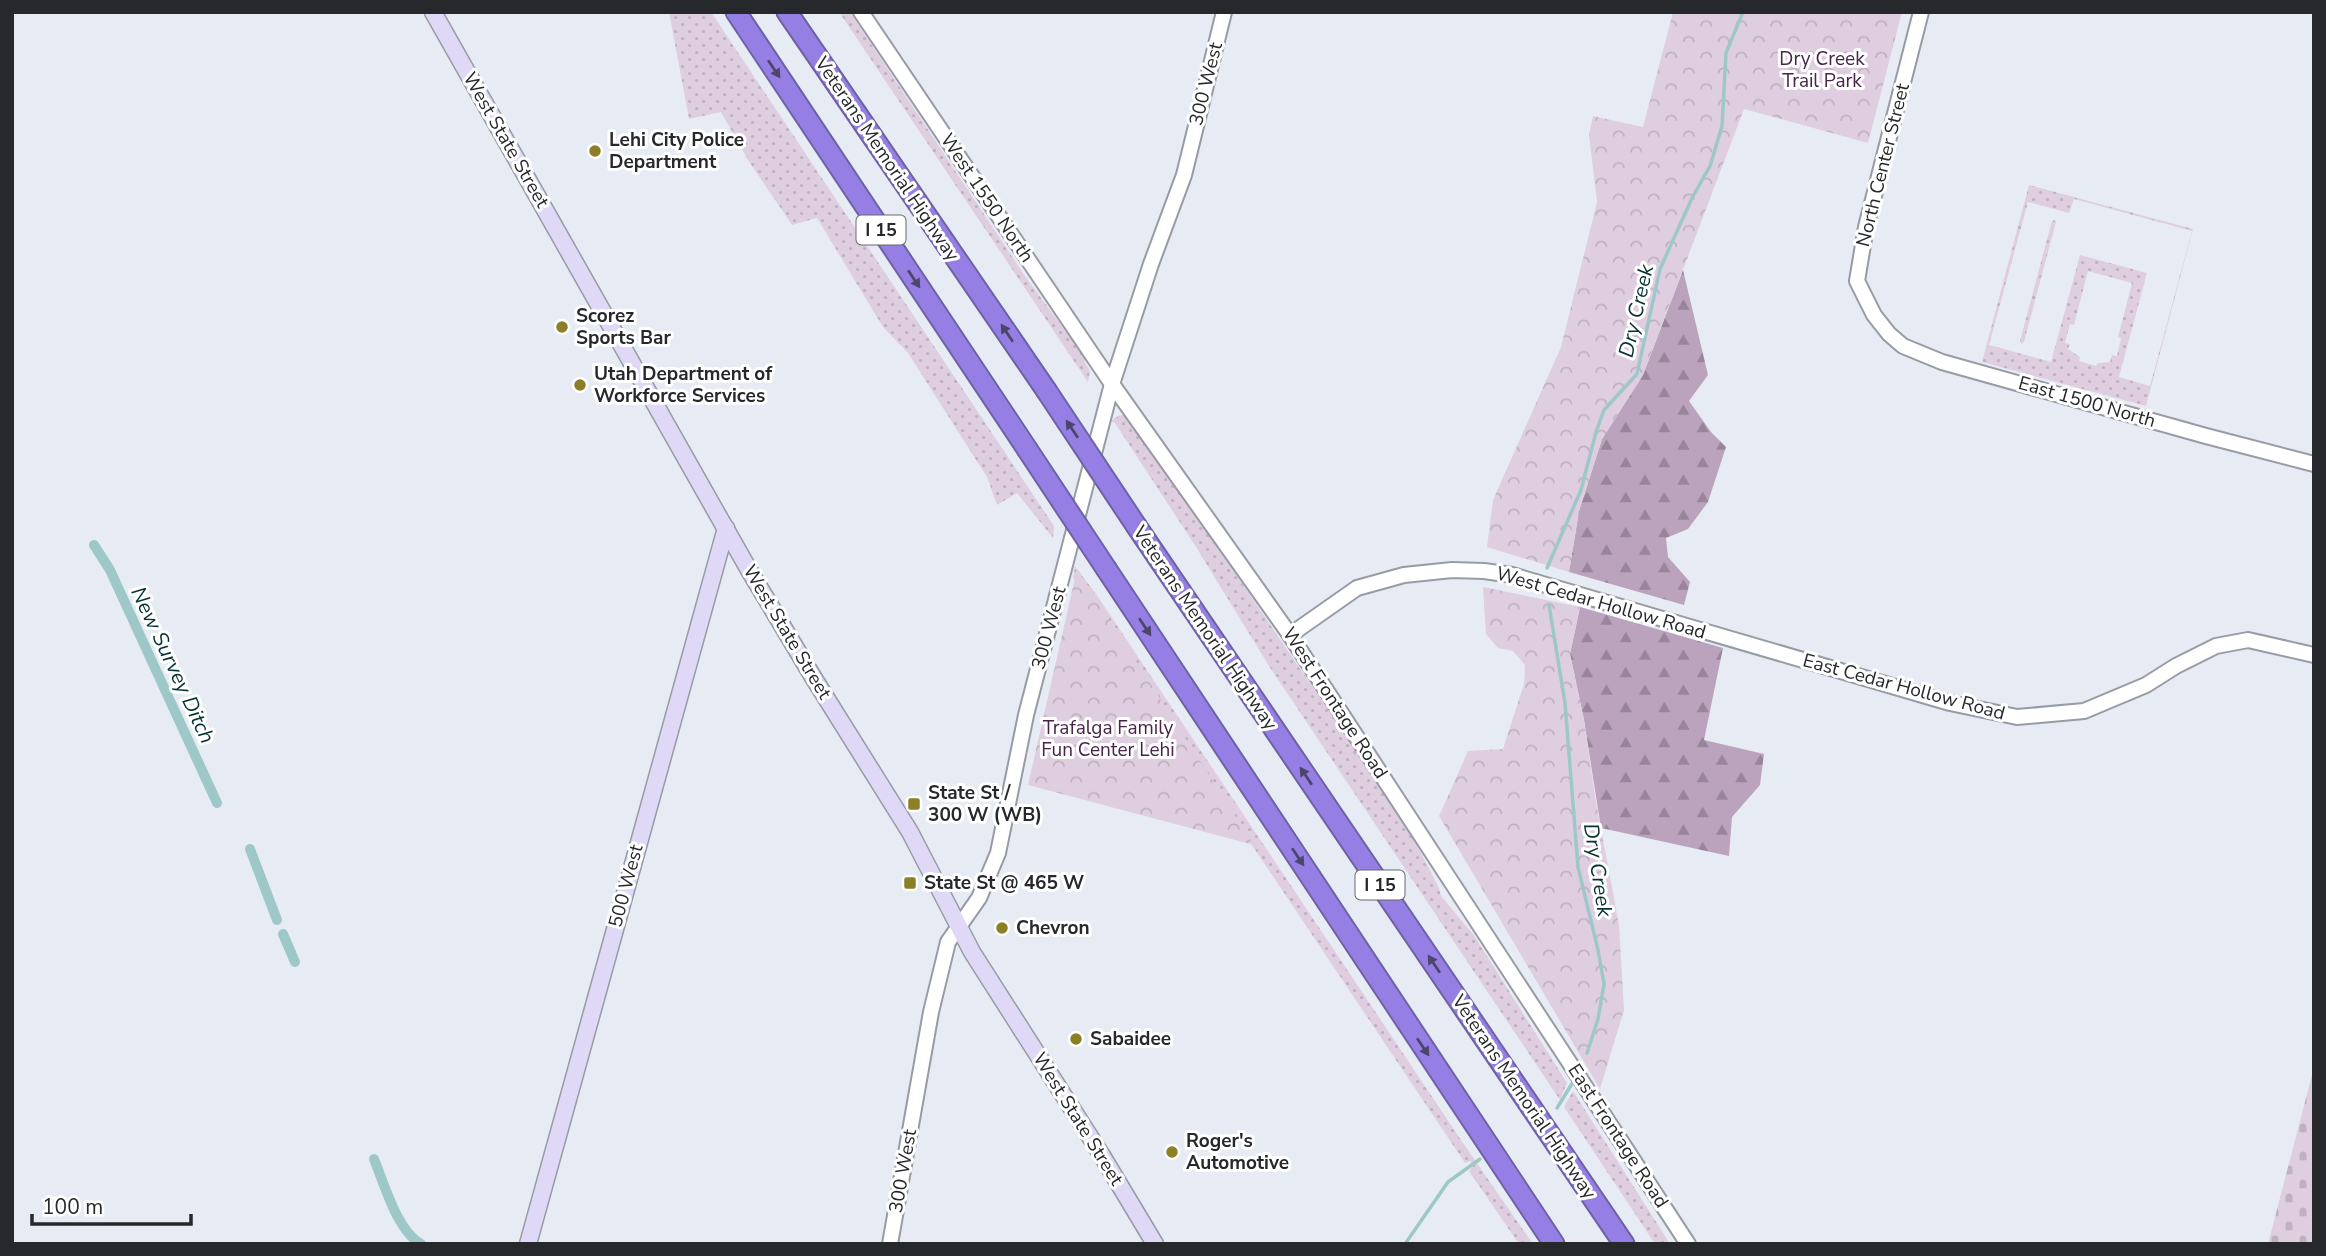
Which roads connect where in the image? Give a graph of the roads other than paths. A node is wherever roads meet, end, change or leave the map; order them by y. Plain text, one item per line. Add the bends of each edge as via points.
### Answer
1 (433, 12) edge
2 (736, 12) edge
3 (787, 12) edge
4 (861, 12) edge
5 (1224, 12) edge
6 (1921, 12) edge
7 (1874, 315) joint
8 (1112, 384) junction
9 (2314, 464) edge
10 (726, 528) junction
11 (1290, 635) junction
12 (1731, 639) joint
13 (2314, 655) edge
14 (958, 929) junction
15 (1548, 1028) joint
16 (528, 1244) edge
17 (890, 1244) edge
18 (1155, 1244) edge
19 (1554, 1244) edge
20 (1624, 1244) edge
21 (1688, 1244) edge

1 - 10 main road, West State Street
2 -> 19 highway, I 15, bridge
20 -> 3 highway, Veterans Memorial Highway / I 15, bridge
4 - 8 street, West 1550 North
5 - 8 street, 300 West via 1184,175
6 - 7 street, North Center Street via 1866,227 1857,281
7 - 9 street, East 1500 North via 1903,346 1942,362
8 - 11 street, West Frontage Road
8 - 14 street, 300 West via 1026,715 998,853 979,898
10 - 14 main road, West State Street via 910,832
10 - 16 main road, 500 West
11 - 12 street, West Cedar Hollow Road via 1357,588 1429,571 1471,570 1512,575
11 - 15 street, West Frontage Road
12 - 13 street, East Cedar Hollow Road via 1950,703 2017,716 2084,710 2146,685 2216,646 2248,640
14 - 17 street, 300 West via 948,942 932,1012
14 - 18 main road, West State Street
15 - 21 street, East Frontage Road

